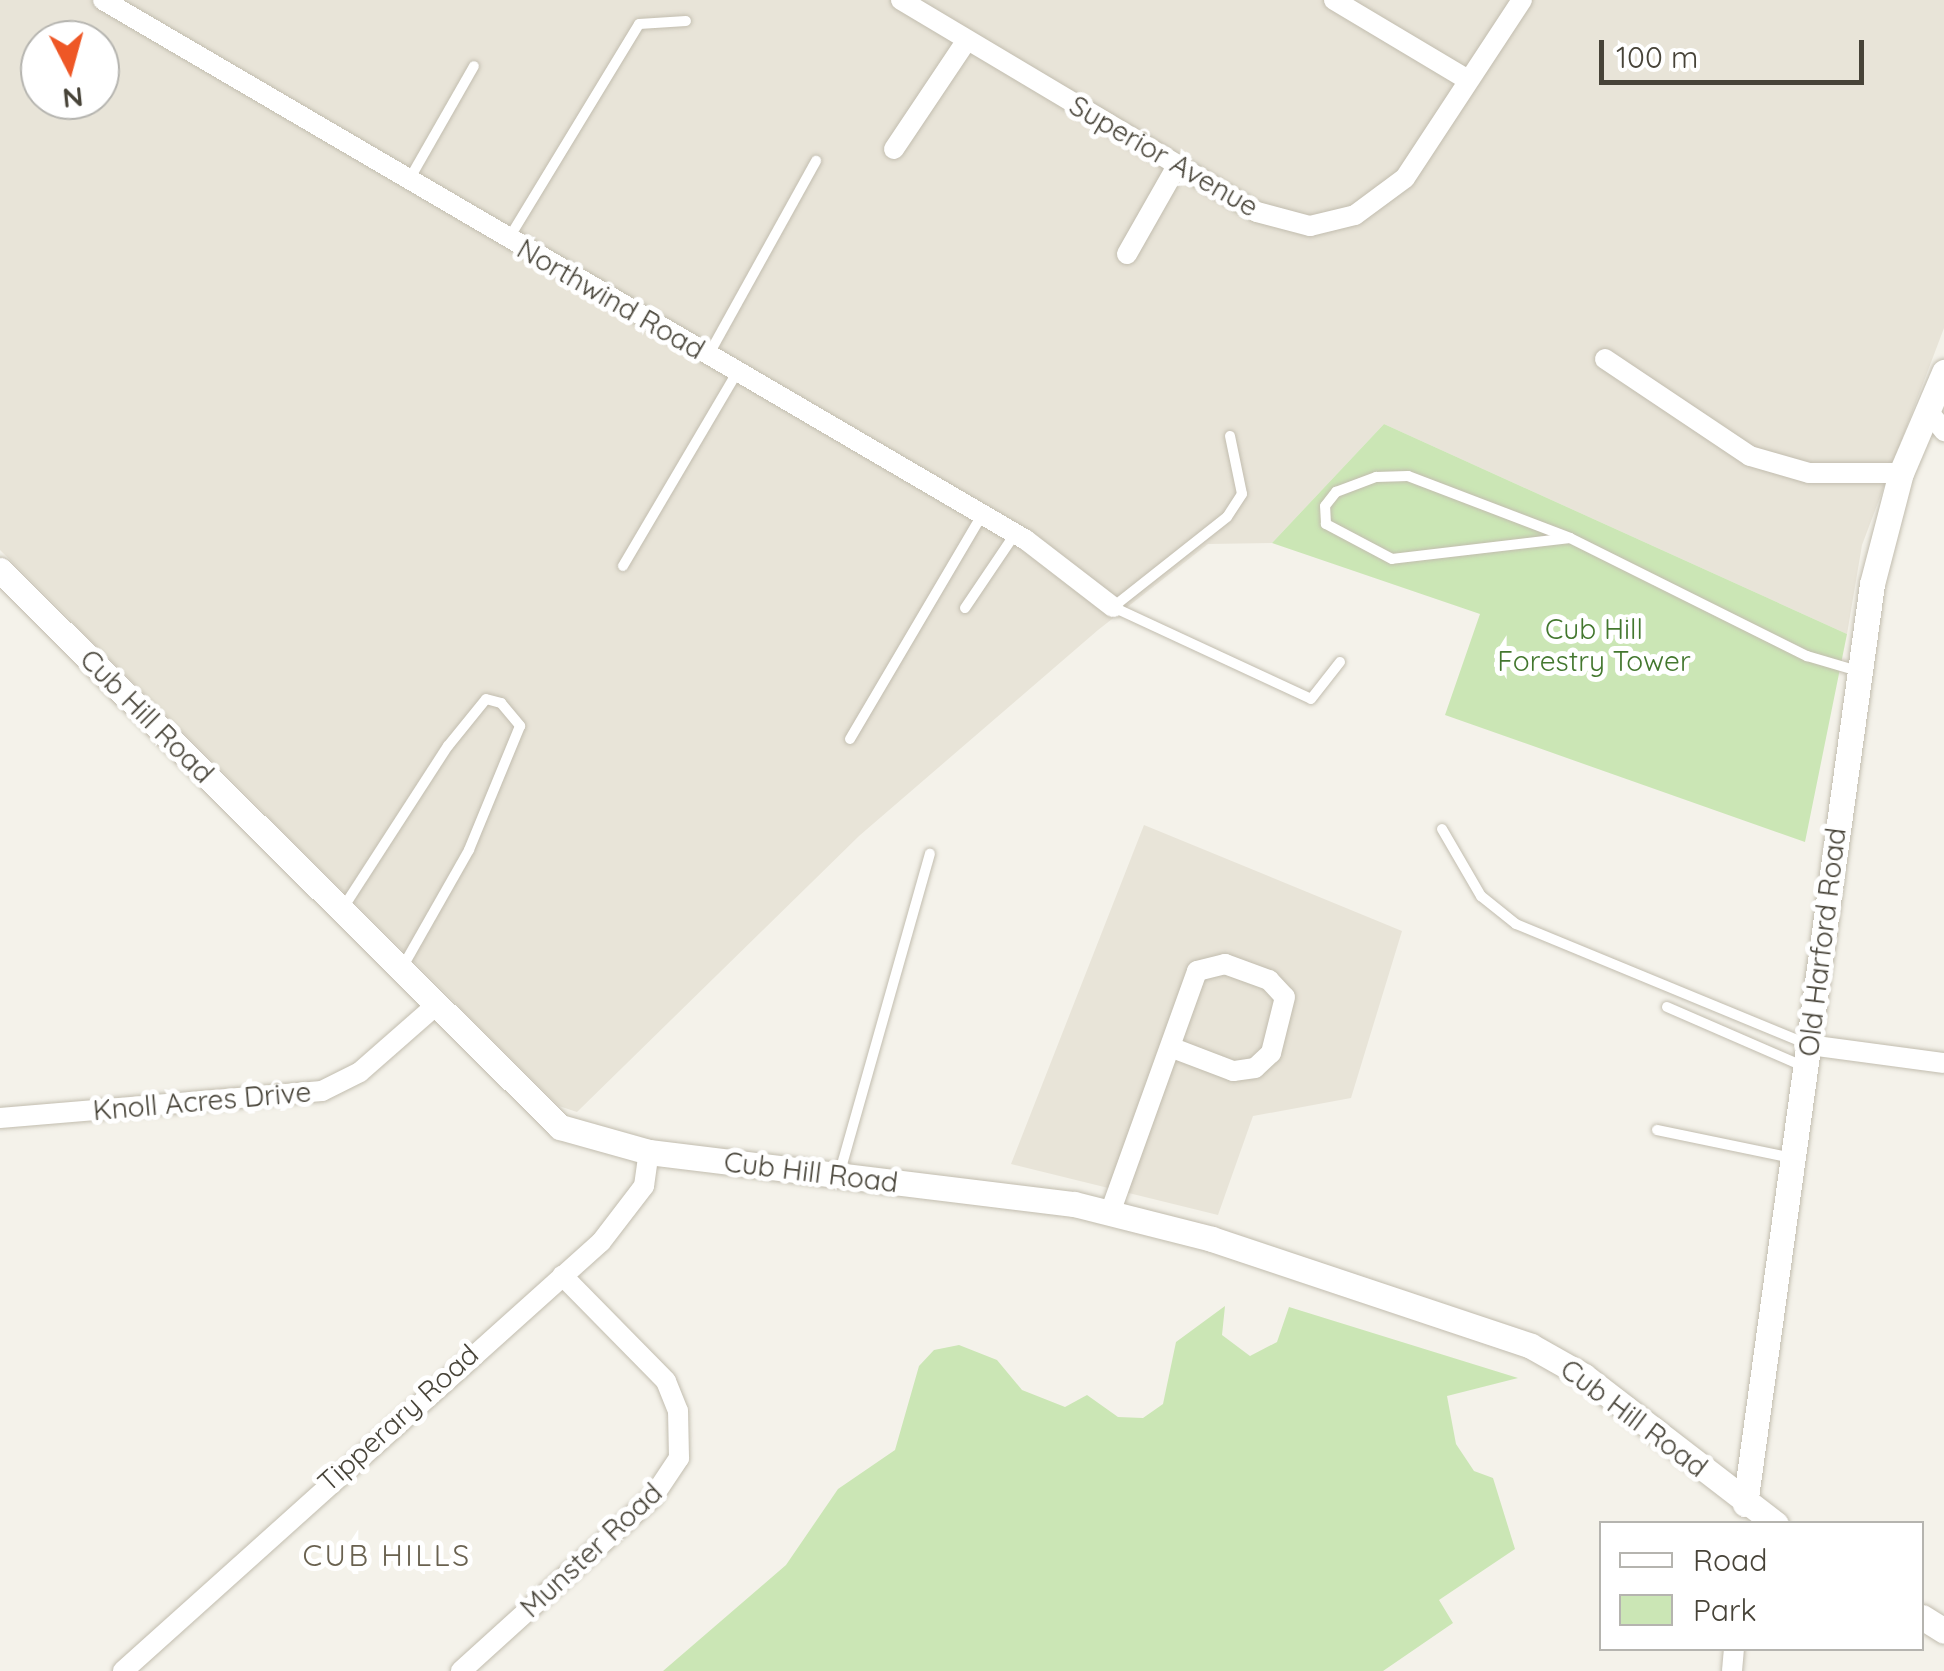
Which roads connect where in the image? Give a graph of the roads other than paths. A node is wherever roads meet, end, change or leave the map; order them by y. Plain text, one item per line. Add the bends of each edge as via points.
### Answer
1 (103, 0) edge
2 (901, 0) edge
3 (1334, 0) edge
4 (1522, 0) edge
5 (686, 21) dead end
6 (967, 40) junction
7 (474, 66) dead end
8 (1463, 77) junction
9 (894, 150) dead end
10 (816, 161) dead end
11 (1178, 166) junction
12 (408, 181) junction
13 (508, 240) junction
14 (1127, 254) dead end
15 (709, 355) junction
16 (1604, 359) dead end
17 (738, 372) junction
18 (1944, 372) edge
19 (1936, 421) edge
20 (1230, 436) dead end
21 (1902, 473) junction
22 (982, 514) junction
23 (1016, 534) junction
24 (1570, 538) junction
25 (623, 566) dead end
26 (0, 570) edge
27 (965, 608) dead end
28 (1113, 608) junction
29 (1340, 662) dead end
30 (1858, 671) junction
31 (850, 739) dead end
32 (1442, 829) dead end
33 (930, 854) dead end
34 (342, 912) junction
35 (400, 971) junction
36 (434, 1006) junction
37 (1667, 1007) dead end
38 (1170, 1047) junction
39 (1807, 1056) junction
40 (1944, 1063) edge
41 (0, 1118) edge
42 (1657, 1130) dead end
43 (649, 1152) junction
44 (1793, 1158) junction
45 (839, 1176) junction
46 (1111, 1210) junction
47 (562, 1275) junction
48 (1745, 1514) edge
49 (123, 1671) edge
50 (461, 1671) edge

1 - 12 street, Northwind Road
2 - 6 street, Superior Avenue
3 - 8 street
4 - 8 street, Superior Avenue
5 - 13 lane via 639,24
6 - 9 street
6 - 11 street, Superior Avenue
7 - 12 lane
8 - 11 street, Superior Avenue via 1405,178 1355,215 1291,225
10 - 15 lane
11 - 14 street
12 - 13 street, Northwind Road
13 - 15 street, Northwind Road
15 - 17 street, Northwind Road
16 - 21 street via 1750,456 1809,473
17 - 22 street, Northwind Road
17 - 25 lane
18 - 19 street, Old Harford Road
19 - 21 street, Old Harford Road
20 - 28 lane via 1242,494 1227,517
21 - 30 street, Old Harford Road
22 - 23 street, Northwind Road
22 - 31 lane
23 - 27 lane
23 - 28 street, Northwind Road
24 - 24 lane via 1392,559 1326,524 1325,506 1336,492 1376,477 1408,476
24 - 30 lane via 1807,656
26 - 34 street, Cub Hill Road
28 - 29 lane via 1311,699
30 - 39 street, Old Harford Road
32 - 39 lane via 1481,896 1516,924
33 - 45 lane
34 - 35 street, Cub Hill Road
34 - 35 lane via 448,746 486,699 501,703 520,726 469,850
35 - 36 street, Cub Hill Road
36 - 41 street, Knoll Acres Drive via 375,1060 322,1091
36 - 43 street, Cub Hill Road via 560,1127
37 - 39 lane
38 - 38 street via 1233,1071 1255,1068 1270,1053 1285,997 1269,980 1204,965
38 - 46 street
39 - 40 street
39 - 44 street, Old Harford Road
42 - 44 lane
43 - 45 street, Cub Hill Road
43 - 47 street, Tipperary Road via 644,1186
44 - 48 street, Old Harford Road
45 - 46 street, Cub Hill Road
46 - 48 street, Cub Hill Road via 1531,1346 1584,1376
47 - 49 street, Tipperary Road
47 - 50 street, Munster Road via 666,1381 678,1411 679,1458 653,1497

